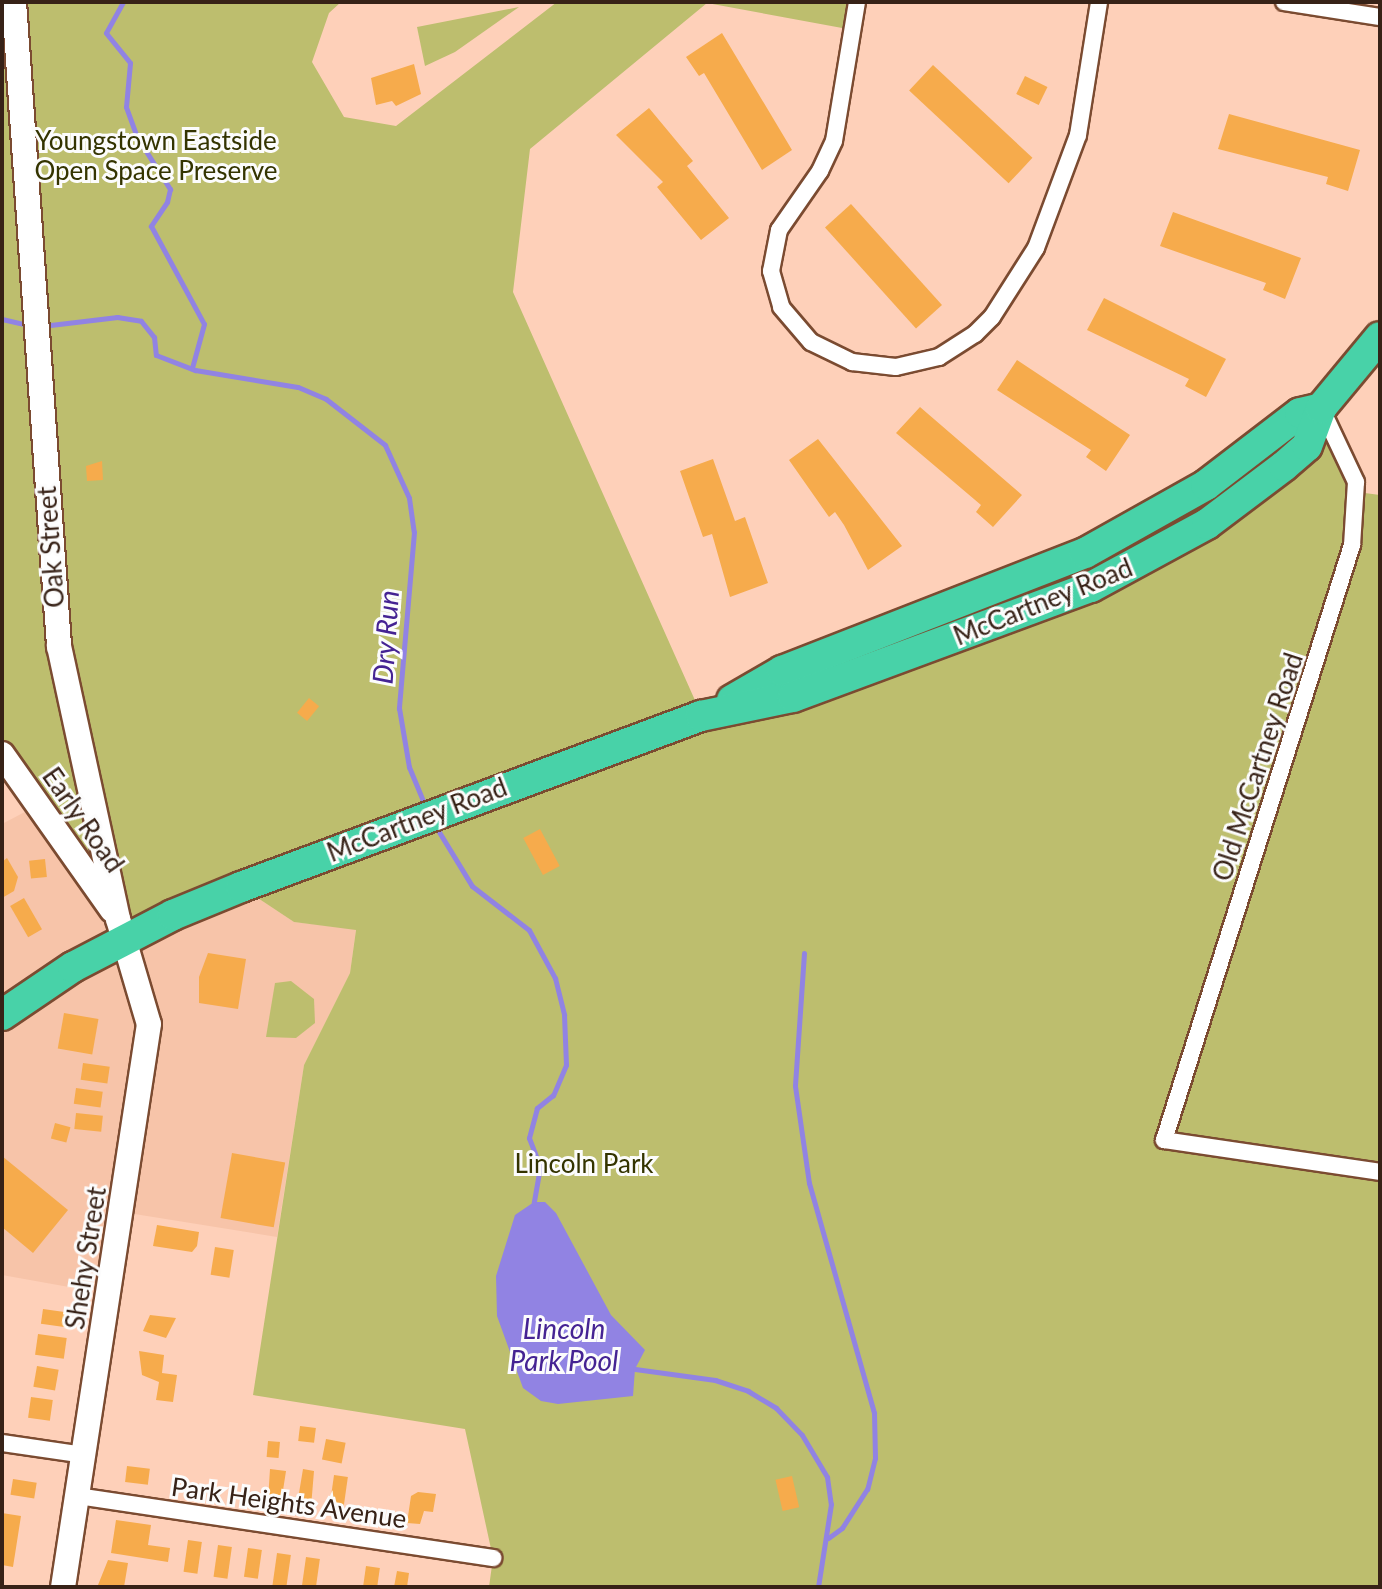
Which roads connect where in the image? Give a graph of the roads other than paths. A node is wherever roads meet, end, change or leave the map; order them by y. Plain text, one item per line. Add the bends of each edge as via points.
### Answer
1 (14, 2) edge
2 (857, 2) edge
3 (1099, 2) edge
4 (1284, 2) edge
5 (1380, 17) edge
6 (1380, 337) edge
7 (1321, 408) junction
8 (2, 754) edge
9 (122, 929) junction
10 (2, 1015) edge
11 (1380, 1172) edge
12 (2, 1443) edge
13 (84, 1455) junction
14 (78, 1496) junction
15 (493, 1558) dead end
16 (63, 1587) edge

1 - 9 street, Oak Street via 59,646
2 - 3 street via 834,141 779,230 771,271 781,307 811,342 852,362 896,367 939,357 975,334 992,317 1036,248 1074,150
4 - 5 street
6 - 7 highway, McCartney Road
7 - 9 highway, McCartney Road via 1280,426 1206,485 1085,553 782,671 705,714
7 - 11 street, Old McCartney Road via 1356,482 1352,545 1164,1140
8 - 9 street, Early Road
9 - 10 highway
9 - 13 street, Shehy Street via 148,1037
12 - 13 street
13 - 14 street, Shehy Street
14 - 15 street, Park Heights Avenue
14 - 16 street, Shehy Street

